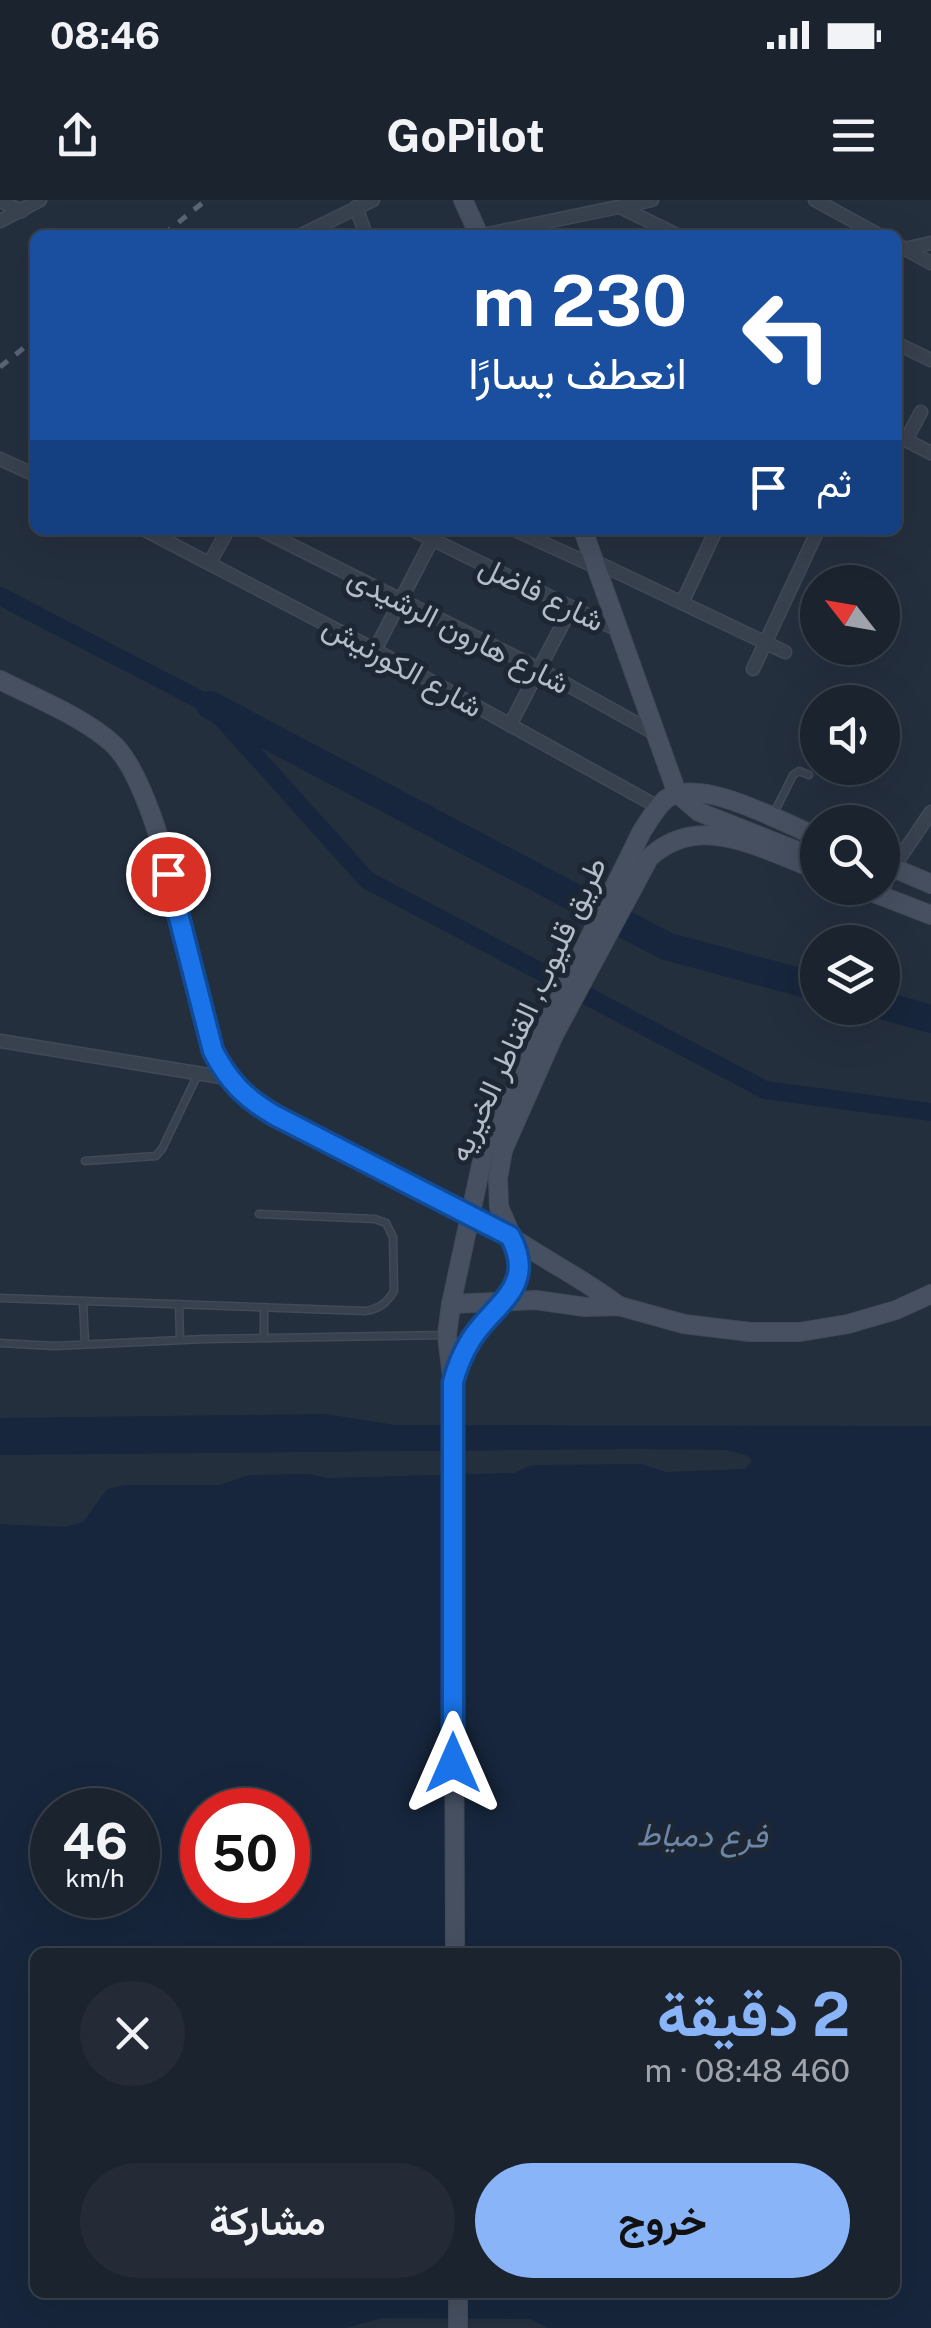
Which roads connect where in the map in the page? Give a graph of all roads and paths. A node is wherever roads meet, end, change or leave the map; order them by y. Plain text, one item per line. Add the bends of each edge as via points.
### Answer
1 (40, 200) edge
2 (373, 200) edge
3 (462, 200) edge
4 (652, 200) edge
5 (814, 200) edge
6 (5, 202) edge
7 (356, 207) junction
8 (620, 207) junction
9 (22, 211) junction
10 (0, 222) edge
11 (311, 230) edge
12 (364, 230) edge
13 (478, 230) edge
14 (523, 230) edge
15 (667, 230) edge
16 (864, 230) edge
17 (931, 243) edge
18 (902, 247) edge
19 (902, 248) edge
20 (931, 263) edge
21 (902, 351) edge
22 (931, 360) edge
23 (921, 412) dead end
24 (902, 438) edge
25 (931, 453) edge
26 (0, 459) edge
27 (30, 473) edge
28 (155, 535) edge
29 (225, 535) edge
30 (271, 535) edge
31 (434, 535) edge
32 (527, 535) edge
33 (588, 535) edge
34 (714, 535) edge
35 (816, 535) edge
36 (210, 562) junction
37 (595, 563) junction
38 (401, 600) junction
39 (682, 602) junction
40 (571, 608) junction
41 (618, 630) junction
42 (766, 642) junction
43 (375, 650) junction
44 (786, 652) dead end
45 (539, 669) junction
46 (753, 669) dead end
47 (0, 680) edge
48 (510, 725) junction
49 (654, 733) junction
50 (800, 771) edge
51 (677, 794) junction
52 (658, 807) junction
53 (931, 812) edge
54 (772, 818) junction
55 (800, 830) edge
56 (900, 851) edge
57 (800, 852) edge
58 (800, 864) edge
59 (900, 871) edge
60 (931, 884) edge
61 (900, 903) edge
62 (931, 915) edge
63 (549, 1032) junction
64 (0, 1041) edge
65 (198, 1073) junction
66 (227, 1078) junction
67 (85, 1161) dead end
68 (469, 1213) junction
69 (260, 1214) dead end
70 (510, 1236) junction
71 (931, 1294) edge
72 (0, 1298) edge
73 (83, 1301) junction
74 (504, 1301) junction
75 (179, 1304) junction
76 (451, 1304) junction
77 (619, 1306) junction
78 (264, 1307) junction
79 (447, 1334) junction
80 (264, 1338) junction
81 (180, 1340) junction
82 (0, 1343) edge
83 (85, 1344) junction
84 (453, 1382) junction
85 (455, 1948) edge
86 (458, 2298) edge
87 (458, 2328) edge

1 - 9 street
2 - 7 street
3 - 13 main road
4 - 8 street
5 - 16 street
6 - 9 street
7 - 11 street
7 - 12 street
8 - 14 street
8 - 15 street
9 - 10 street
17 - 18 street
19 - 20 street
21 - 22 street
23 - 24 street
24 - 25 street
26 - 27 street
28 - 36 street, شارع الكورنيش
29 - 36 street
30 - 38 street, شارع هارون الرشيدى
31 - 38 street
31 - 40 street, شارع فاضل
32 - 37 street
33 - 37 main road
34 - 39 street
35 - 42 street
36 - 43 street, شارع الكورنيش
37 - 39 street
37 - 41 main road
38 - 43 street
38 - 45 street, شارع هارون الرشيدى
39 - 42 street
40 - 41 street, شارع فاضل
40 - 45 street
41 - 49 main road
42 - 44 street
42 - 46 street
43 - 48 street, شارع الكورنيش
45 - 48 street
45 - 49 street, شارع هارون الرشيدى
47 - 66 main road via 96,731 132,767 160,842 213,1051
48 - 52 street, شارع الكورنيش
49 - 51 main road
50 - 54 lane
51 - 52 main road, طريق قليوب, القناطر الخيريه
51 - 54 main road via 705,792
51 - 57 main road via 699,812
52 - 63 main road, طريق قليوب, القناطر الخيريه
53 - 56 street
54 - 55 main road
58 - 63 main road, طريق قليوب, القناطر الخيريه via 717,835 674,839 649,858
59 - 60 main road
61 - 62 main road
63 - 68 main road, طريق قليوب, القناطر الخيريه via 484,1152
63 - 70 main road, طريق قليوب, القناطر الخيريه via 500,1164 500,1207
64 - 65 street
65 - 66 street
65 - 67 lane via 156,1156
66 - 68 main road via 258,1106
68 - 70 main road
68 - 76 main road, طريق قليوب, القناطر الخيريه
69 - 78 lane via 380,1220 392,1232 395,1270 394,1291 373,1310
70 - 74 main road, طريق قليوب, القناطر الخيريه via 520,1270
70 - 77 main road
71 - 77 main road via 848,1324 800,1332 684,1324
72 - 73 lane
73 - 75 lane
73 - 83 lane
74 - 76 main road
74 - 77 main road
74 - 84 main road, طريق قليوب, القناطر الخيريه via 471,1339
75 - 78 lane
75 - 81 lane
76 - 79 main road, طريق قليوب, القناطر الخيريه
78 - 80 lane
79 - 80 lane
79 - 84 main road, طريق قليوب, القناطر الخيريه
80 - 81 lane
81 - 83 lane
82 - 83 lane
84 - 85 main road, طريق قليوب, القناطر الخيريه
86 - 87 main road

